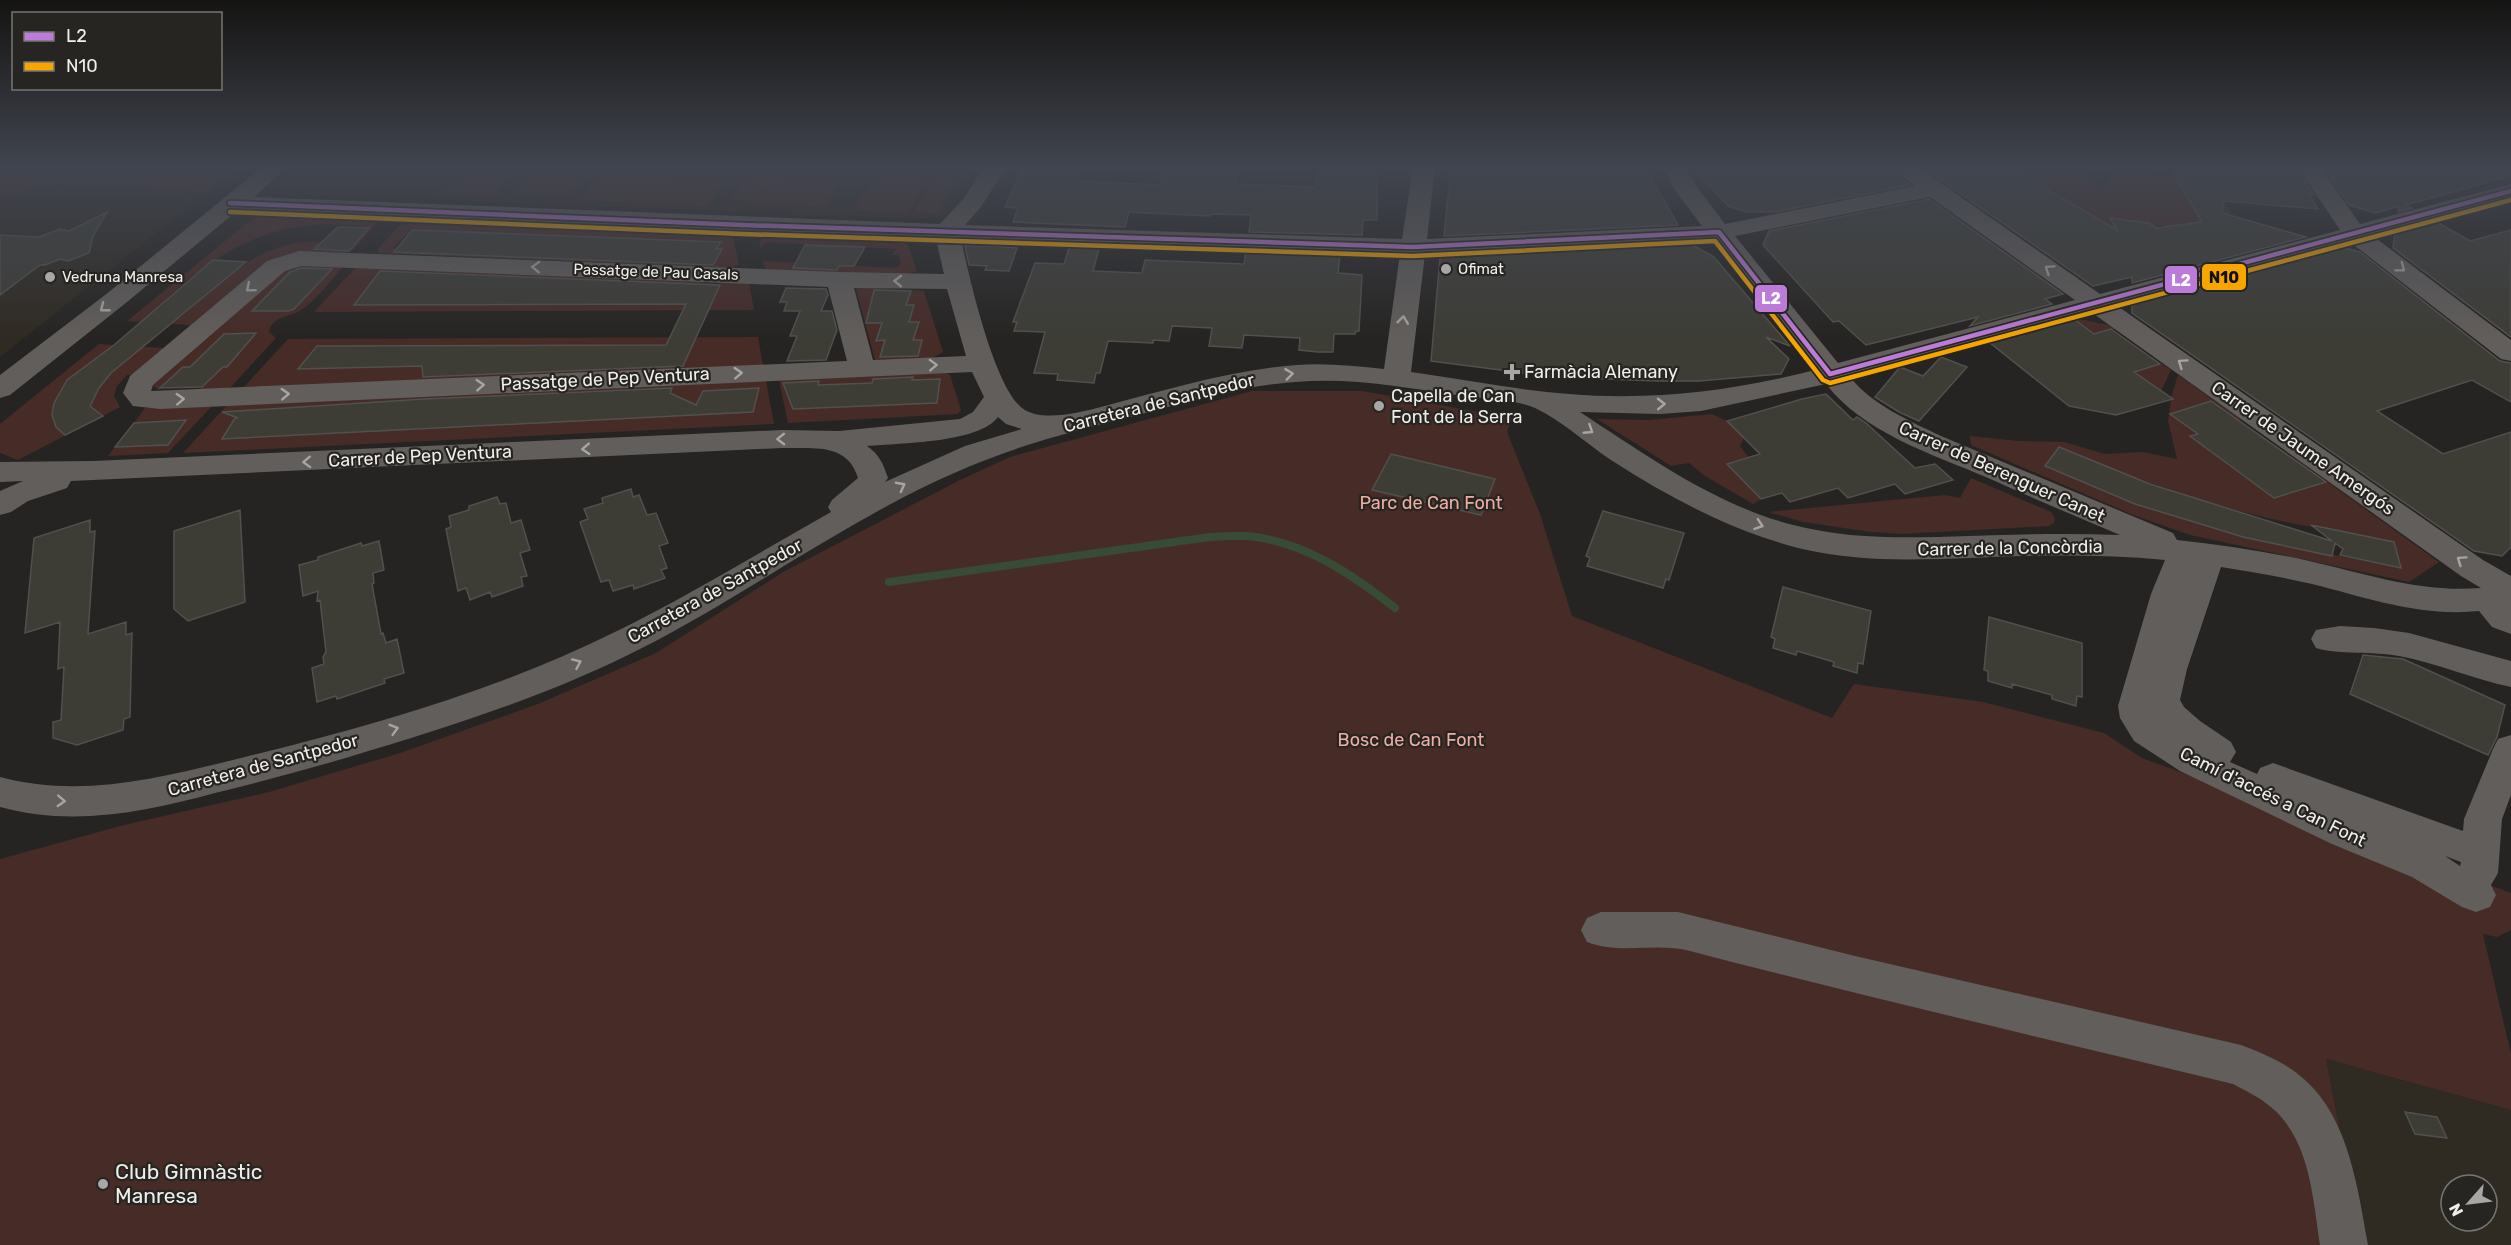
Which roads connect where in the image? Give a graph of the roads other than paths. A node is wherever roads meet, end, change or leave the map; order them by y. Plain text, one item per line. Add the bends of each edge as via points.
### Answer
1 (204, 225) edge
2 (387, 225) edge
3 (743, 225) edge
4 (746, 225) edge
5 (952, 225) edge
6 (1416, 225) edge
7 (1714, 225) edge
8 (1754, 225) edge
9 (1986, 225) edge
10 (2349, 225) edge
11 (2376, 225) edge
12 (947, 231) junction
13 (1719, 232) junction
14 (2354, 233) junction
15 (1413, 247) junction
16 (356, 260) junction
17 (754, 276) junction
18 (839, 280) junction
19 (957, 282) junction
20 (2097, 303) junction
21 (2511, 353) edge
22 (984, 363) junction
23 (862, 368) junction
24 (1830, 374) junction
25 (1396, 378) junction
26 (0, 389) edge
27 (227, 397) joint
28 (998, 398) junction
29 (1539, 399) junction
30 (1068, 424) junction
31 (839, 440) junction
32 (93, 471) junction
33 (0, 472) edge
34 (0, 505) edge
35 (2080, 507) junction
36 (2072, 545) junction
37 (796, 546) junction
38 (2197, 553) junction
39 (2503, 595) edge
40 (2511, 622) edge
41 (2328, 639) dead end
42 (2511, 674) edge
43 (2163, 700) junction
44 (2201, 712) dead end
45 (2511, 748) edge
46 (1, 793) edge
47 (2480, 853) junction
48 (1601, 930) dead end
49 (2344, 1245) edge

1 -> 26 street
2 - 16 street
3 - 17 street
4 - 12 street
5 - 12 street
6 - 15 street
7 - 13 street, Carrer de Berenguer Canet
8 - 13 street
20 -> 9 street, Carrer de Jaume Amergós
10 - 14 street
11 - 14 street, Carretera de Santpedor
12 - 15 street
12 - 19 street
13 - 15 street
13 - 24 street, Carrer de Berenguer Canet
14 - 20 street, Carretera de Santpedor
14 -> 21 street
25 -> 15 street
17 -> 16 street, Passatge de Pau Casals
16 -> 27 street, Passatge de Pau Casals via 299,258 276,266 140,382 137,393 143,400
17 - 18 street, Passatge de Pau Casals
19 -> 18 street, Passatge de Pau Casals
18 - 23 street
19 - 22 street
20 - 24 street, Carretera de Santpedor
39 -> 20 street, Carrer de Jaume Amergós via 2472,568
23 -> 22 street, Passatge de Pep Ventura
22 - 28 street
27 -> 23 street, Passatge de Pep Ventura
29 -> 24 street, Carretera de Santpedor via 1660,405 1701,402
24 - 35 street, Carrer de Berenguer Canet via 1849,395 1895,425
25 - 29 street, Carretera de Santpedor
30 -> 25 street, Carretera de Santpedor via 1236,381 1298,373
28 - 30 street via 1010,413 1020,418
28 - 31 street, Carrer de Pep Ventura via 983,418 966,427
29 -> 36 street, Carrer de la Concòrdia via 1713,507 1799,536 1854,547 1899,550
37 -> 30 street, Carretera de Santpedor via 947,464
31 -> 32 street, Carrer de Pep Ventura via 782,439
31 - 37 street via 867,460 873,478
32 - 33 street, Carrer de Pep Ventura
32 - 34 street via 17,494
35 - 36 street via 2079,532
35 - 38 street, Carrer de Berenguer Canet
36 - 38 street, Carrer de la Concòrdia
46 -> 37 street, Carretera de Santpedor via 73,801 131,798 298,758 402,727 515,689 620,644
38 - 39 street, Carrer de la Concòrdia via 2452,604
38 - 43 street
38 - 47 street, Camí d'accés a Can Font via 2167,594 2138,694 2138,718 2147,731 2221,775 2426,866 2465,888 2479,880
39 - 40 street, Carrer de Jaume Amergós via 2504,619
41 - 42 street via 2362,637
43 - 44 street
43 - 47 street via 2171,716 2187,731 2238,763 2280,782
45 - 47 street via 2483,819
48 - 49 street via 1678,930 2241,1065 2290,1095 2313,1124 2332,1175

